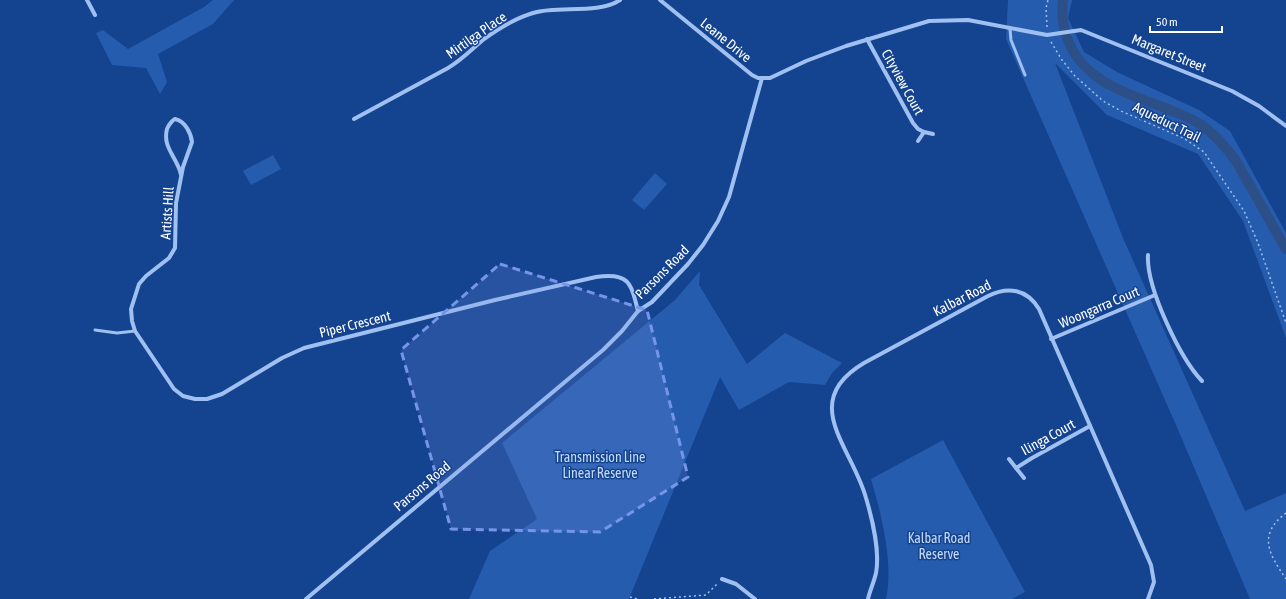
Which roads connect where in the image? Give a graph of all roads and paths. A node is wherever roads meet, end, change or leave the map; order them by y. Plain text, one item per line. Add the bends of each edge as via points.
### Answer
1 (87, 0) edge
2 (620, 0) edge
3 (660, 0) edge
4 (1048, 0) edge
5 (95, 15) dead end
6 (1010, 29) junction
7 (1047, 35) junction
8 (867, 39) junction
9 (1025, 75) dead end
10 (762, 78) junction
11 (354, 119) dead end
12 (1286, 126) edge
13 (924, 132) junction
14 (933, 134) dead end
15 (918, 141) dead end
16 (181, 175) junction
17 (1148, 255) dead end
18 (1155, 295) junction
19 (638, 311) junction
20 (1286, 323) edge
21 (95, 330) dead end
22 (135, 331) junction
23 (1052, 339) junction
24 (1202, 381) dead end
25 (1090, 426) junction
26 (1009, 459) dead end
27 (1016, 468) junction
28 (1024, 478) dead end
29 (1286, 513) edge
30 (722, 579) joint
31 (1286, 579) edge
32 (630, 597) dead end
33 (306, 599) edge
34 (638, 599) edge
35 (654, 599) edge
36 (755, 599) edge
37 (868, 599) edge
38 (1148, 599) edge

1 - 5 street
2 - 11 street, Mirtilga Place via 600,7 547,11 526,16 488,37 463,59 448,68
3 - 10 street, Leane Drive via 752,75
4 - 7 path, Aqueduct Trail
6 - 7 street, Margaret Street
6 - 8 street via 968,20 940,20 919,23
6 - 9 lane
7 - 12 street, Margaret Street via 1074,30 1088,32 1226,89 1259,106
7 - 20 path, Aqueduct Trail via 1075,76 1103,101 1185,139 1204,152 1244,211
8 - 10 street via 821,55 770,78
8 - 13 street, Cityview Court via 913,123
10 - 19 street, Parsons Road via 722,214 696,254 657,297
13 - 14 street
13 - 15 street
16 - 16 street, Artists Hill via 166,142 169,125 175,119 182,122 192,146
16 - 22 street, Artists Hill via 175,210 176,248 169,258 139,284 131,309
17 - 18 street, Woongarra Court via 1148,271
18 - 23 street, Woongarra Court
18 - 24 street, Woongarra Court via 1183,357
19 - 22 street, Piper Crescent via 632,288 622,277 608,275 575,281 304,348 282,358 222,394 201,399 188,398 174,389
19 - 33 street, Parsons Road via 603,350
21 - 22 lane via 117,333
23 - 25 street, Kalbar Road
23 - 37 street, Kalbar Road via 1032,299 1020,292 1002,290 864,363 850,371 840,382 834,393 832,416 836,430 864,488 872,524 876,572
25 - 27 street, Ilinga Court
25 - 38 street, Kalbar Road via 1153,571 1154,582
26 - 27 street
27 - 28 street
29 - 31 path via 1273,524 1268,547 1273,560
30 - 35 path via 706,594
30 - 36 street via 736,584
32 - 34 path

